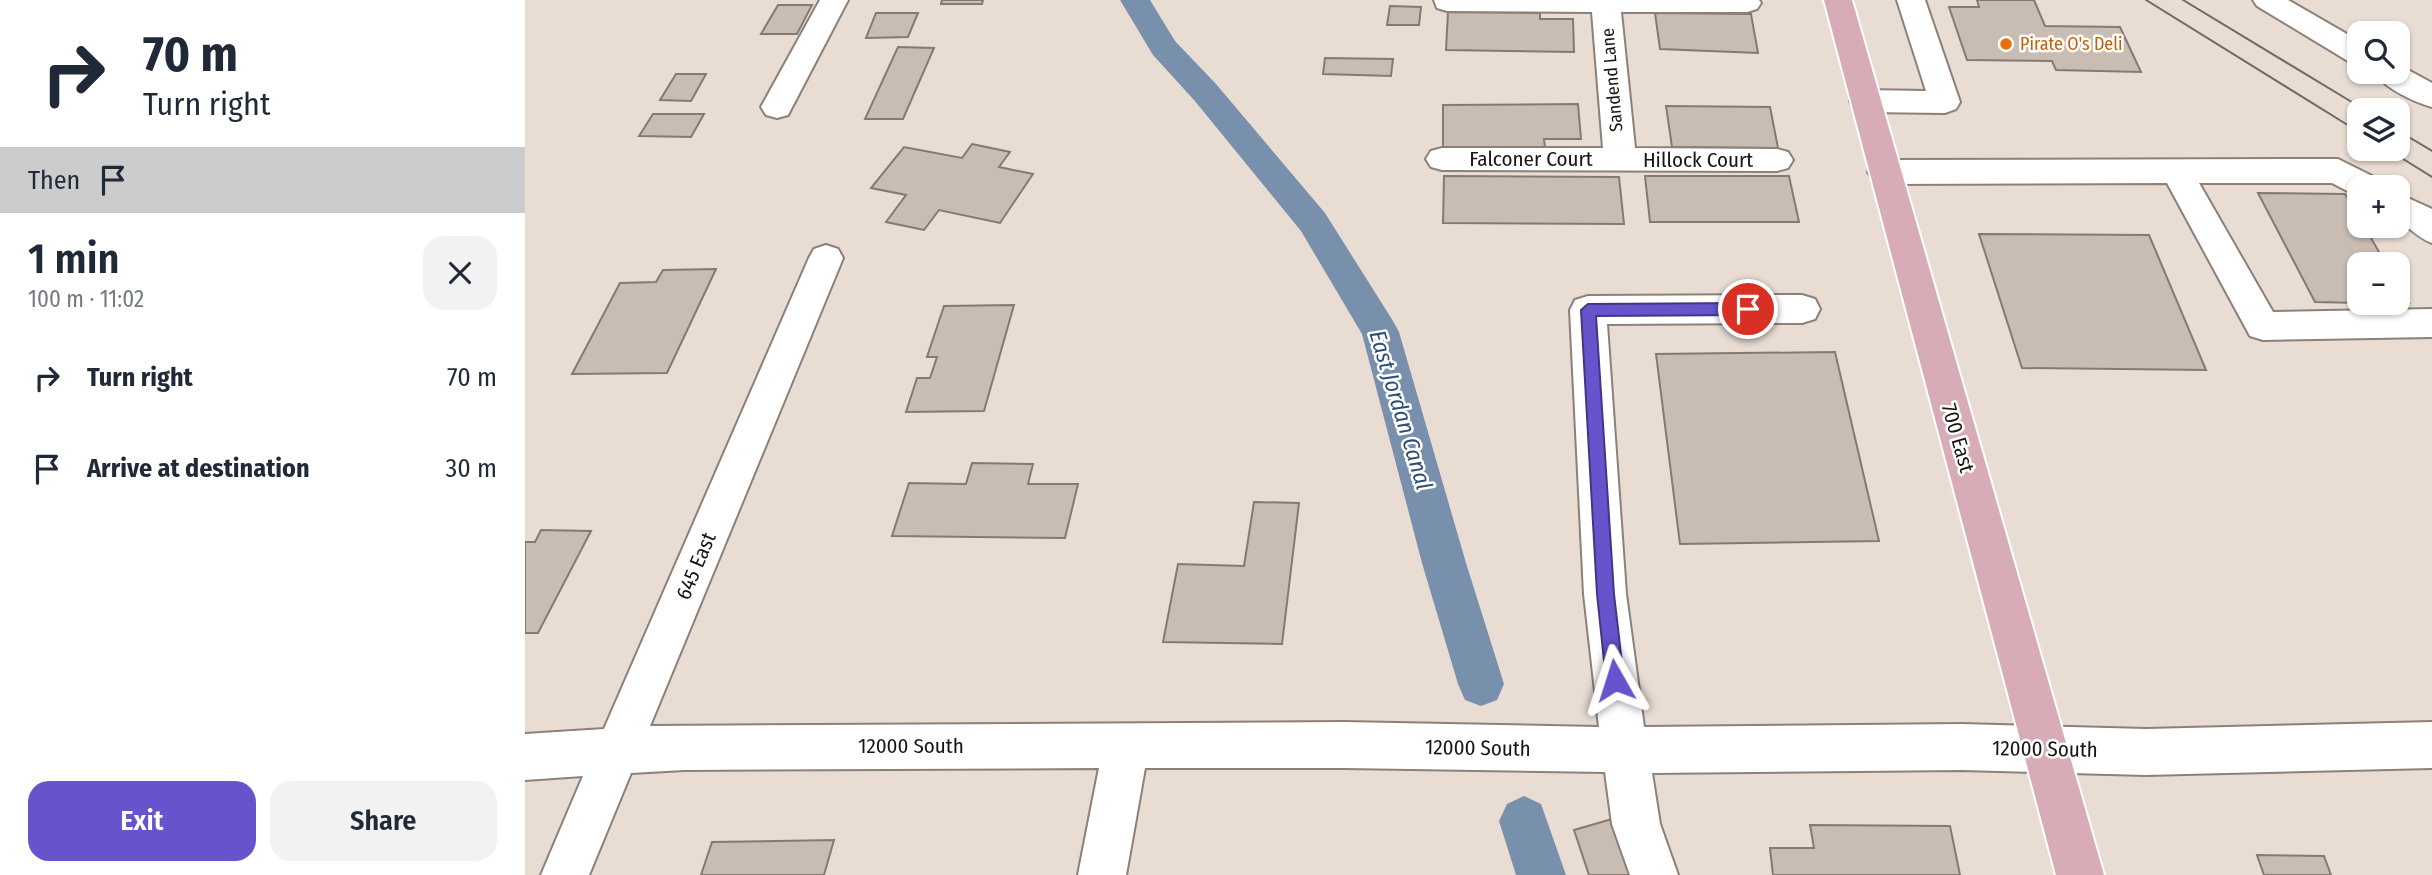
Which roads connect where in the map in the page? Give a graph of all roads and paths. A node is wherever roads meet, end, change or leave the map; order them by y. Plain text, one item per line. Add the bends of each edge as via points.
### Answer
1 (834, 0) edge
2 (1837, 0) edge
3 (1911, 0) edge
4 (2267, 0) edge
5 (1605, 1) edge
6 (1447, 2) dead end
7 (1747, 3) dead end
8 (2347, 47) edge
9 (2410, 84) edge
10 (2432, 97) edge
11 (1865, 101) junction
12 (777, 107) dead end
13 (1442, 159) dead end
14 (1620, 160) junction
15 (1777, 160) dead end
16 (1884, 172) junction
17 (2178, 174) junction
18 (2347, 176) edge
19 (2410, 212) edge
20 (2432, 230) edge
21 (826, 258) dead end
22 (1802, 309) dead end
23 (2432, 323) edge
24 (1126, 745) junction
25 (2432, 745) edge
26 (1627, 750) junction
27 (2045, 750) junction
28 (617, 752) junction
29 (525, 757) edge
30 (565, 875) edge
31 (1102, 875) edge
32 (1654, 875) edge
33 (2080, 875) edge

1 - 12 street
2 - 11 main road, 700 East
3 - 11 street via 1945,102
4 - 8 street
5 - 6 street
5 - 7 street
5 - 14 street, Sandend Lane
9 - 10 street
11 - 16 main road, 700 East
13 - 14 street, Falconer Court
14 - 15 street, Hillock Court
16 - 17 street
16 - 27 main road, 700 East
17 - 18 street via 2338,171
17 - 23 street via 2263,326
19 - 20 street
21 - 28 street, 645 East
22 - 26 street via 1588,310 1605,594
24 - 26 street, 12000 South
24 - 28 street, 12000 South via 684,747
24 - 31 street
25 - 27 street, 12000 South
26 - 27 street, 12000 South
26 - 32 street via 1636,824
27 - 33 main road, 700 East
28 - 29 street, 12000 South
28 - 30 street, 645 East

